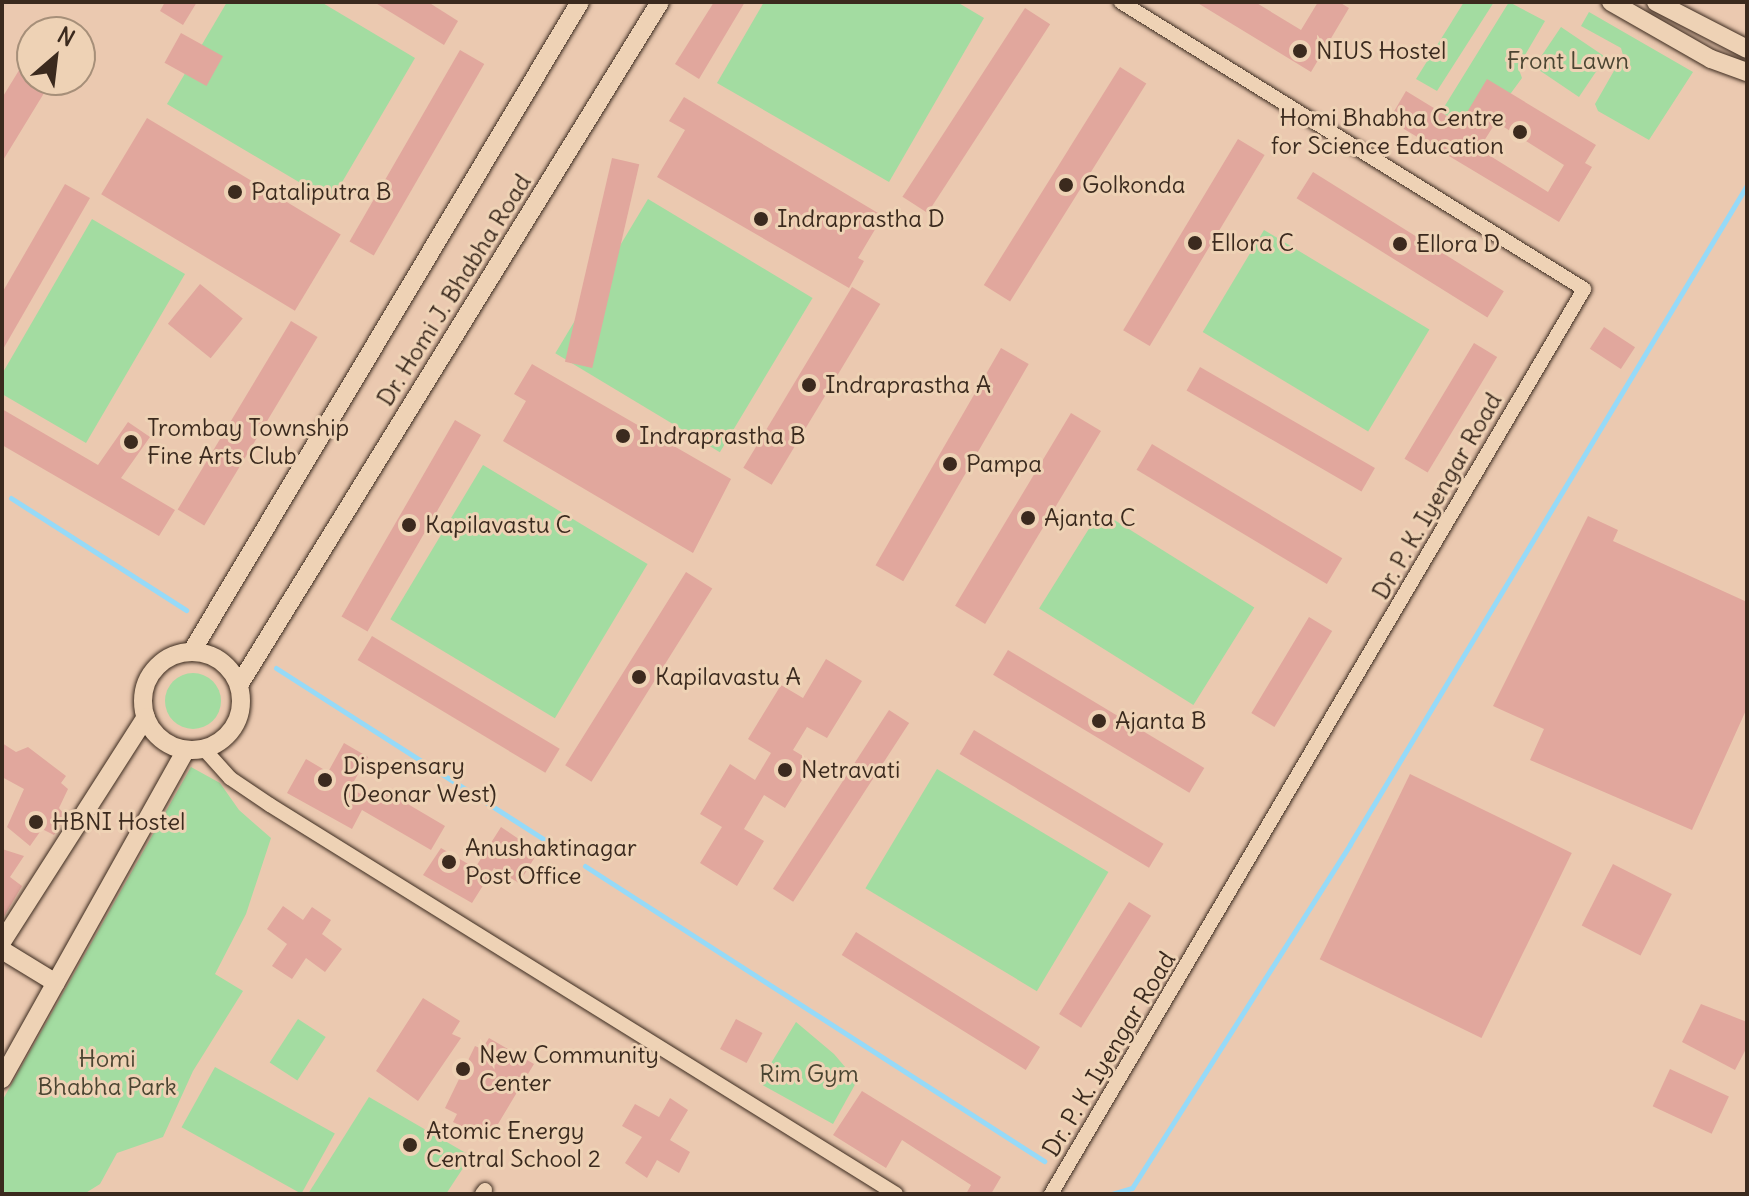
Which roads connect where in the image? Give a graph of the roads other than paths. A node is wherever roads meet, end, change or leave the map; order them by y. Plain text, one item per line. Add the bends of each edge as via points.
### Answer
1 (580, 2) edge
2 (660, 2) edge
3 (1121, 2) edge
4 (1611, 2) edge
5 (1656, 2) edge
6 (1747, 49) edge
7 (1747, 72) edge
8 (192, 651) junction
9 (239, 685) junction
10 (146, 717) junction
11 (195, 749) junction
12 (2, 942) edge
13 (2, 950) edge
14 (56, 983) junction
15 (4, 1074) edge
16 (896, 1194) edge
17 (1051, 1194) edge

1 - 8 street, Dr. Homi J. Bhabha Road
2 - 9 street, Dr. Homi J. Bhabha Road
3 - 17 street, Dr. P. K. Iyengar Road via 1584,289
4 - 7 street via 1711,59
5 - 6 street
8 - 9 street via 222,662
8 - 10 street via 155,670 145,692
9 - 11 street via 242,701 232,731
10 - 11 street via 169,744
10 - 12 street
11 - 14 street
11 - 16 street via 270,805
13 - 14 street
14 - 15 street

